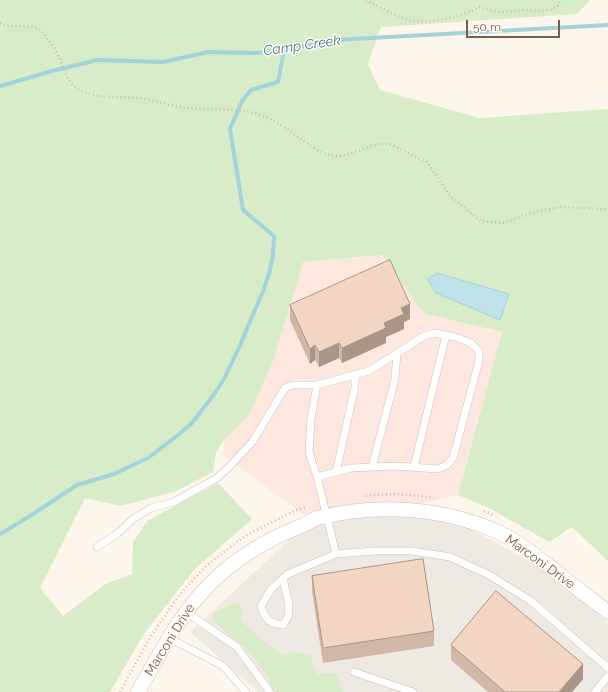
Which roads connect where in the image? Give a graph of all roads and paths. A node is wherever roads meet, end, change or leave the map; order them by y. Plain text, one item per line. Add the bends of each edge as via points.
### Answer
1 (366, 0) edge
2 (560, 0) edge
3 (0, 23) edge
4 (608, 211) edge
5 (446, 335) junction
6 (397, 353) junction
7 (355, 374) junction
8 (317, 385) junction
9 (372, 467) junction
10 (414, 467) junction
11 (336, 472) junction
12 (317, 477) junction
13 (326, 517) junction
14 (97, 547) dead end
15 (336, 554) junction
16 (283, 578) junction
17 (186, 612) junction
18 (608, 612) edge
19 (169, 638) junction
20 (608, 668) edge
21 (354, 672) dead end
22 (608, 676) edge
23 (138, 692) edge
24 (246, 692) edge
25 (270, 692) edge
26 (413, 692) edge
27 (595, 692) edge

1 - 2 path via 409,20 423,22 471,12 479,7 494,11 537,12 555,9
3 - 4 path via 39,29 58,55 66,76 80,91 95,95 138,98 181,107 254,113 282,126 321,152 334,156 388,144 405,151 427,162 451,197 480,221 504,223 530,213 562,207
5 - 6 lane via 435,333 424,336
5 - 10 lane
5 - 10 lane via 471,343 478,351 479,361 453,458 447,465 438,469
6 - 7 lane via 369,370
6 - 9 lane via 395,379
7 - 8 lane
7 - 11 lane via 355,387
8 - 12 lane via 309,452
8 - 14 lane via 292,385 285,388 253,441 217,478 174,502 151,508
9 - 10 lane
9 - 11 lane
11 - 12 lane
12 - 13 lane
13 - 15 lane
13 - 17 street, Marconi Drive via 316,519 251,550 212,582
13 - 18 street, Marconi Drive via 356,511 411,509 474,523 499,532 526,548
15 - 16 lane
15 - 20 lane via 412,550 450,557 489,575 532,601
16 - 16 lane via 270,589 261,606 272,623 282,625 288,617 289,605
17 - 19 street, Marconi Drive
17 - 25 lane via 237,647
19 - 23 street, Marconi Drive
19 - 24 lane via 223,666
21 - 26 lane
22 - 27 lane

